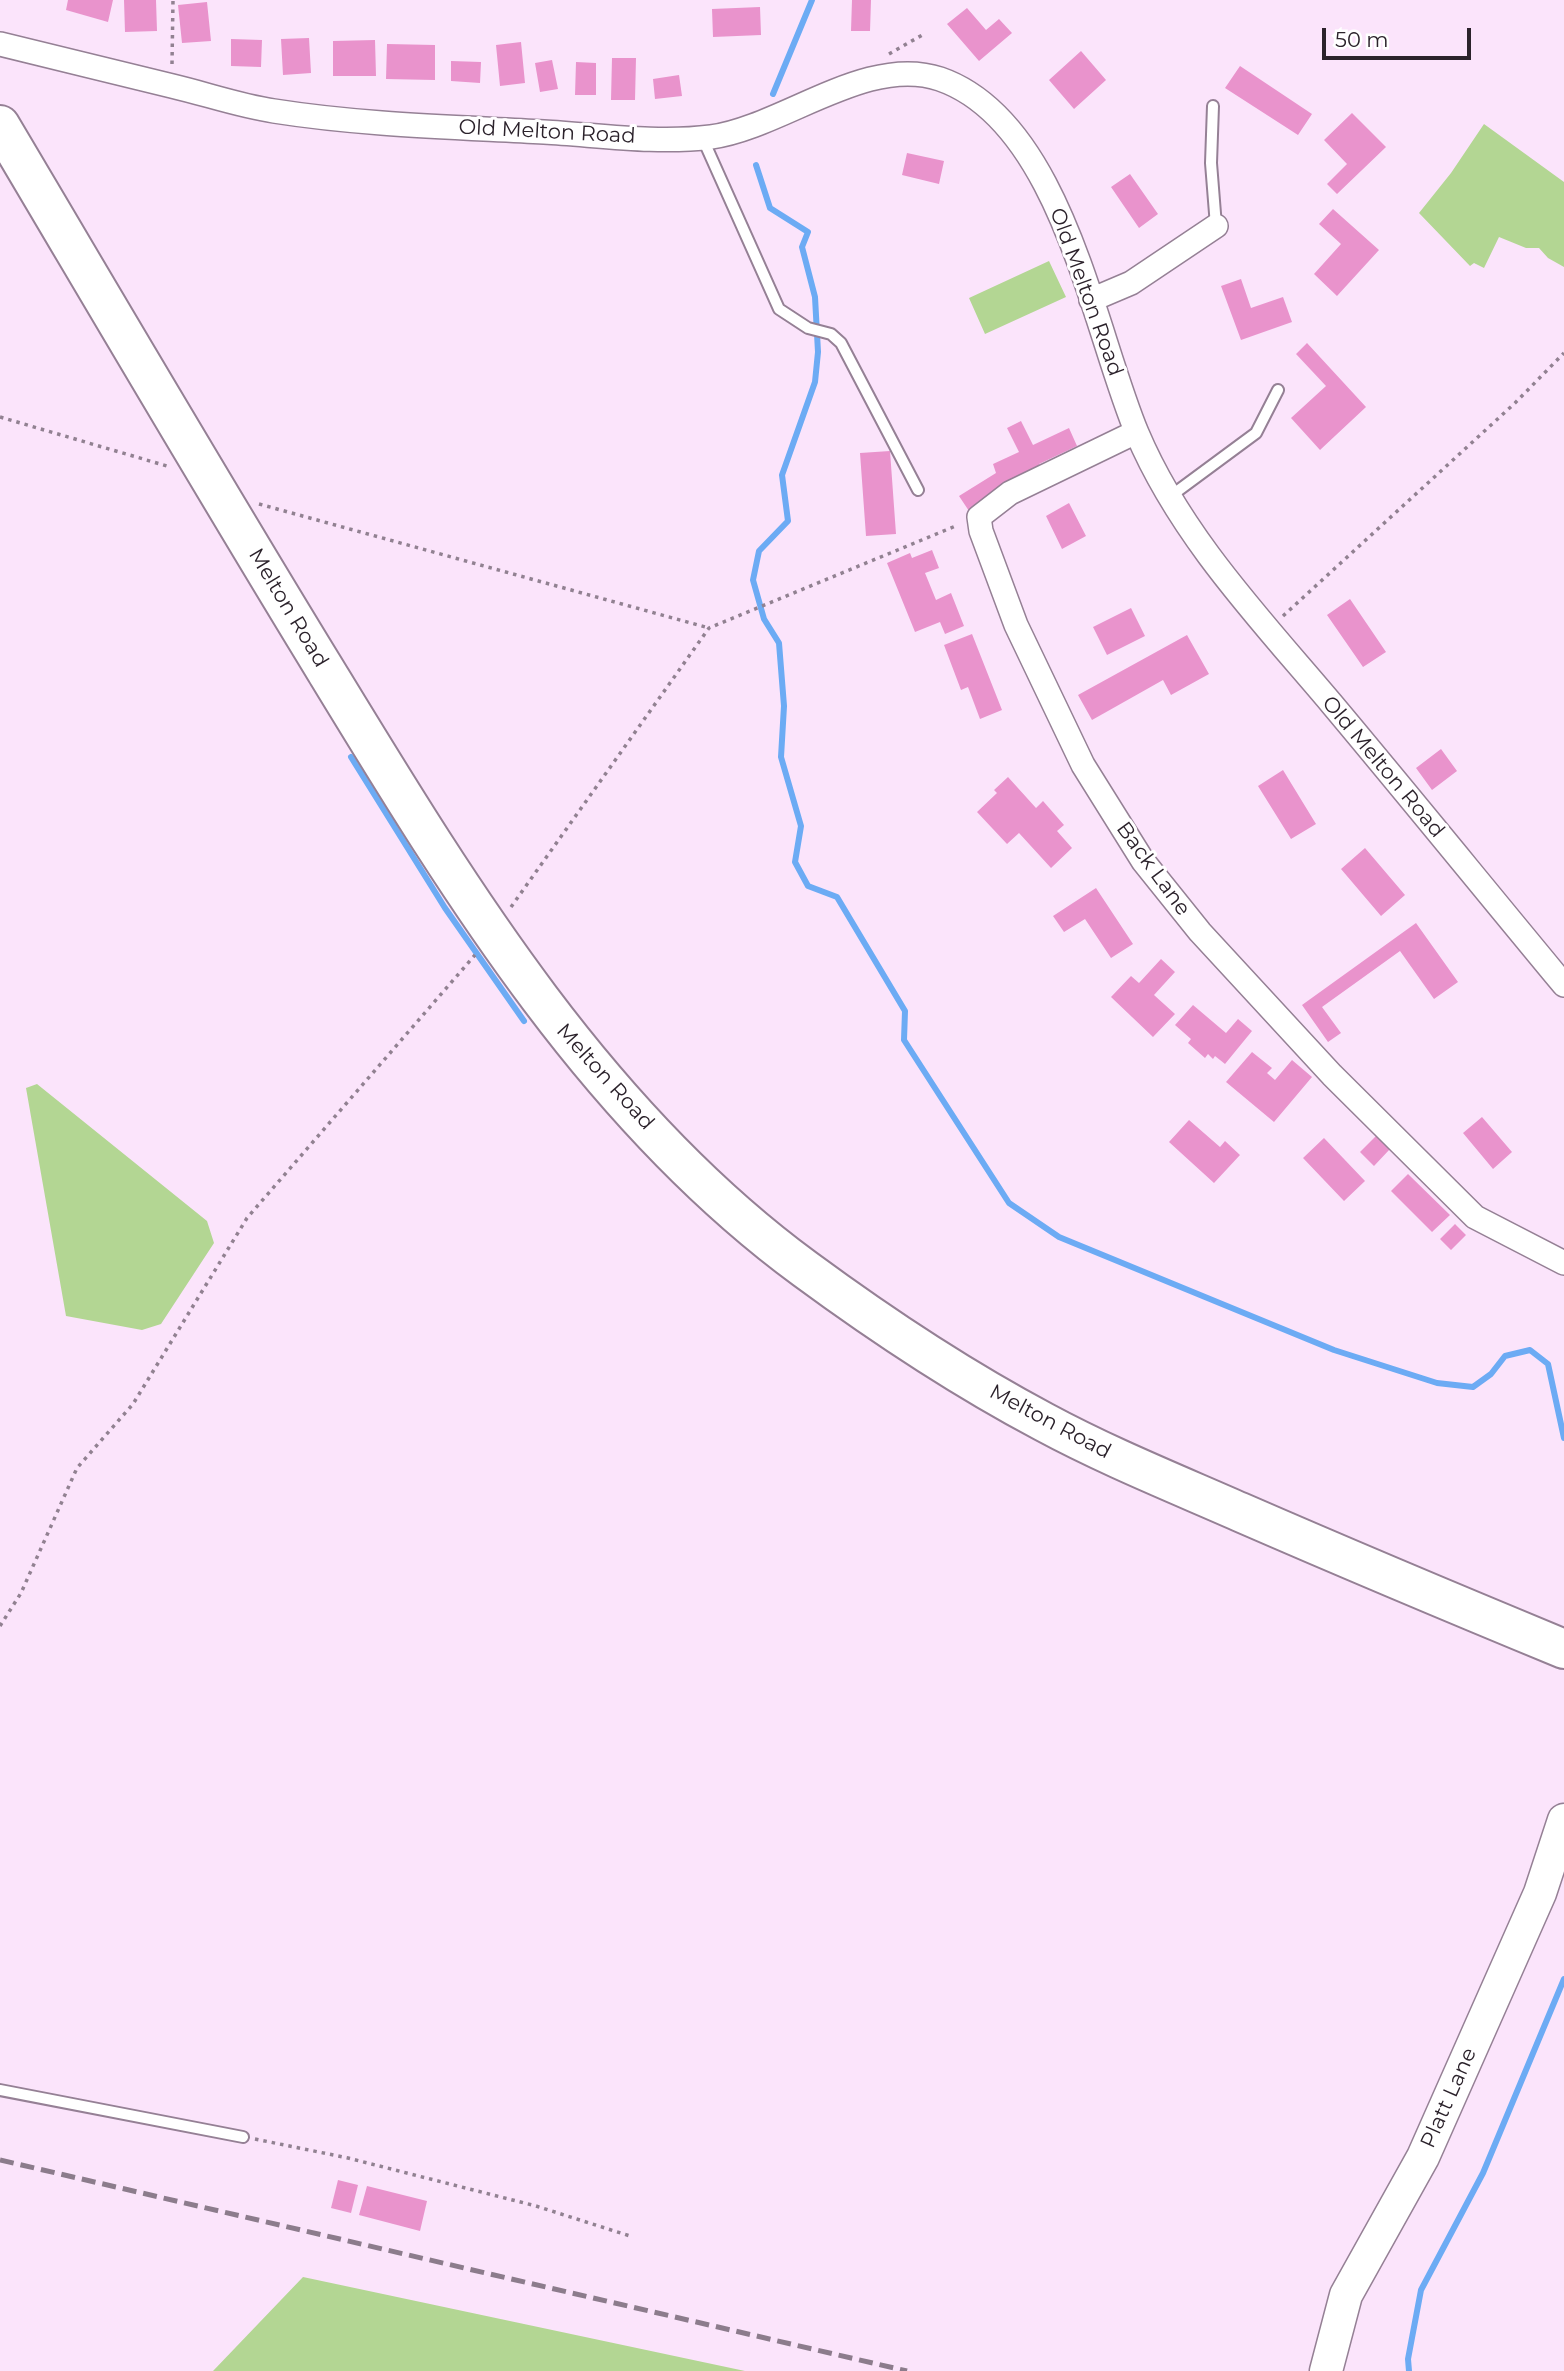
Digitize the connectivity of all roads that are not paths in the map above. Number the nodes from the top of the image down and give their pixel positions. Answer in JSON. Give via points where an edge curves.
{"nodes":[{"id":1,"x":0,"y":44,"type":"edge"},
{"id":2,"x":1213,"y":106,"type":"dead end"},
{"id":3,"x":0,"y":125,"type":"edge"},
{"id":4,"x":702,"y":137,"type":"junction"},
{"id":5,"x":1216,"y":226,"type":"joint"},
{"id":6,"x":1091,"y":300,"type":"junction"},
{"id":7,"x":1278,"y":390,"type":"dead end"},
{"id":8,"x":1136,"y":432,"type":"junction"},
{"id":9,"x":918,"y":490,"type":"dead end"},
{"id":10,"x":1168,"y":498,"type":"junction"},
{"id":11,"x":1564,"y":985,"type":"edge"},
{"id":12,"x":1564,"y":1263,"type":"edge"},
{"id":13,"x":1564,"y":1649,"type":"edge"},
{"id":14,"x":1564,"y":1820,"type":"edge"},
{"id":15,"x":0,"y":2090,"type":"edge"},
{"id":16,"x":243,"y":2137,"type":"road end"},
{"id":17,"x":1326,"y":2371,"type":"edge"}],
"edges":[{"from":1,"to":4,"type":"street","name":"Old Melton Road","via":[[270,111],[368,123]]},
{"from":2,"to":5,"type":"lane"},
{"from":3,"to":13,"type":"highway","name":"Melton Road","via":[[228,512],[493,935],[545,1010],[709,1189],[801,1266],[900,1336],[1045,1423],[1399,1581]]},
{"from":4,"to":6,"type":"street","name":"Old Melton Road","via":[[750,128],[883,77],[909,74],[944,80],[993,112],[1030,154],[1070,238]]},
{"from":4,"to":9,"type":"lane","via":[[779,309],[841,343]]},
{"from":5,"to":6,"type":"street","via":[[1131,283]]},
{"from":6,"to":8,"type":"street","name":"Old Melton Road"},
{"from":7,"to":10,"type":"lane","via":[[1256,433]]},
{"from":8,"to":10,"type":"street","name":"Old Melton Road"},
{"from":8,"to":12,"type":"street","name":"Back Lane","via":[[1010,494],[979,517],[1016,625],[1083,765],[1200,932],[1332,1074],[1475,1217]]},
{"from":10,"to":11,"type":"street","name":"Old Melton Road","via":[[1268,629]]},
{"from":14,"to":17,"type":"street","name":"Platt Lane","via":[[1541,1894],[1423,2157],[1346,2295]]},
{"from":15,"to":16,"type":"lane"}]}
